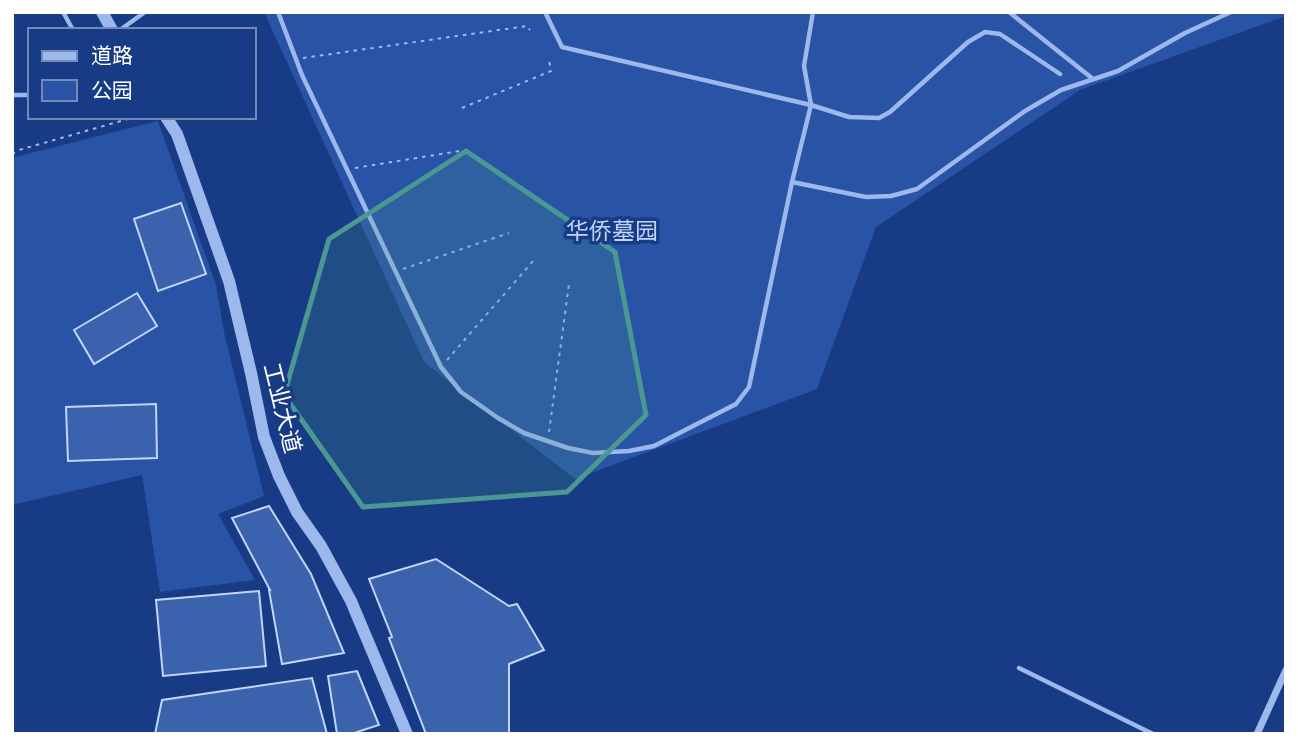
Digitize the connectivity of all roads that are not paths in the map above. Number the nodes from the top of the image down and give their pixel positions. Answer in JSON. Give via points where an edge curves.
{"nodes":[{"id":1,"x":63,"y":12,"type":"edge"},
{"id":2,"x":102,"y":12,"type":"edge"},
{"id":3,"x":145,"y":12,"type":"edge"},
{"id":4,"x":278,"y":12,"type":"edge"},
{"id":5,"x":545,"y":12,"type":"edge"},
{"id":6,"x":813,"y":12,"type":"edge"},
{"id":7,"x":1009,"y":12,"type":"edge"},
{"id":8,"x":1231,"y":12,"type":"edge"},
{"id":9,"x":72,"y":28,"type":"edge"},
{"id":10,"x":112,"y":28,"type":"edge"},
{"id":11,"x":123,"y":28,"type":"edge"},
{"id":12,"x":1060,"y":74,"type":"dead end"},
{"id":13,"x":1093,"y":79,"type":"junction"},
{"id":14,"x":811,"y":106,"type":"junction"},
{"id":15,"x":167,"y":119,"type":"edge"},
{"id":16,"x":792,"y":182,"type":"junction"},
{"id":17,"x":1019,"y":668,"type":"dead end"},
{"id":18,"x":1286,"y":670,"type":"edge"},
{"id":19,"x":407,"y":734,"type":"edge"},
{"id":20,"x":1153,"y":734,"type":"edge"},
{"id":21,"x":1258,"y":734,"type":"edge"}],
"edges":[{"from":1,"to":9,"type":"lane"},
{"from":2,"to":10,"type":"street"},
{"from":3,"to":11,"type":"lane"},
{"from":4,"to":16,"type":"lane","via":[[295,59],[441,367],[471,400],[524,433],[568,448],[593,453],[654,446],[736,404],[749,387]]},
{"from":5,"to":14,"type":"lane","via":[[562,47]]},
{"from":6,"to":14,"type":"lane","via":[[804,66]]},
{"from":7,"to":13,"type":"lane"},
{"from":8,"to":13,"type":"lane","via":[[1118,71]]},
{"from":12,"to":14,"type":"lane","via":[[1000,34],[985,32],[878,118],[849,117]]},
{"from":13,"to":16,"type":"lane","via":[[1061,90],[1025,111],[918,189],[866,197]]},
{"from":14,"to":16,"type":"lane"},
{"from":15,"to":19,"type":"street","name":"工业大道","via":[[177,134],[229,281],[264,437],[279,476],[351,601]]},
{"from":17,"to":20,"type":"lane"},
{"from":18,"to":21,"type":"street"}]}
